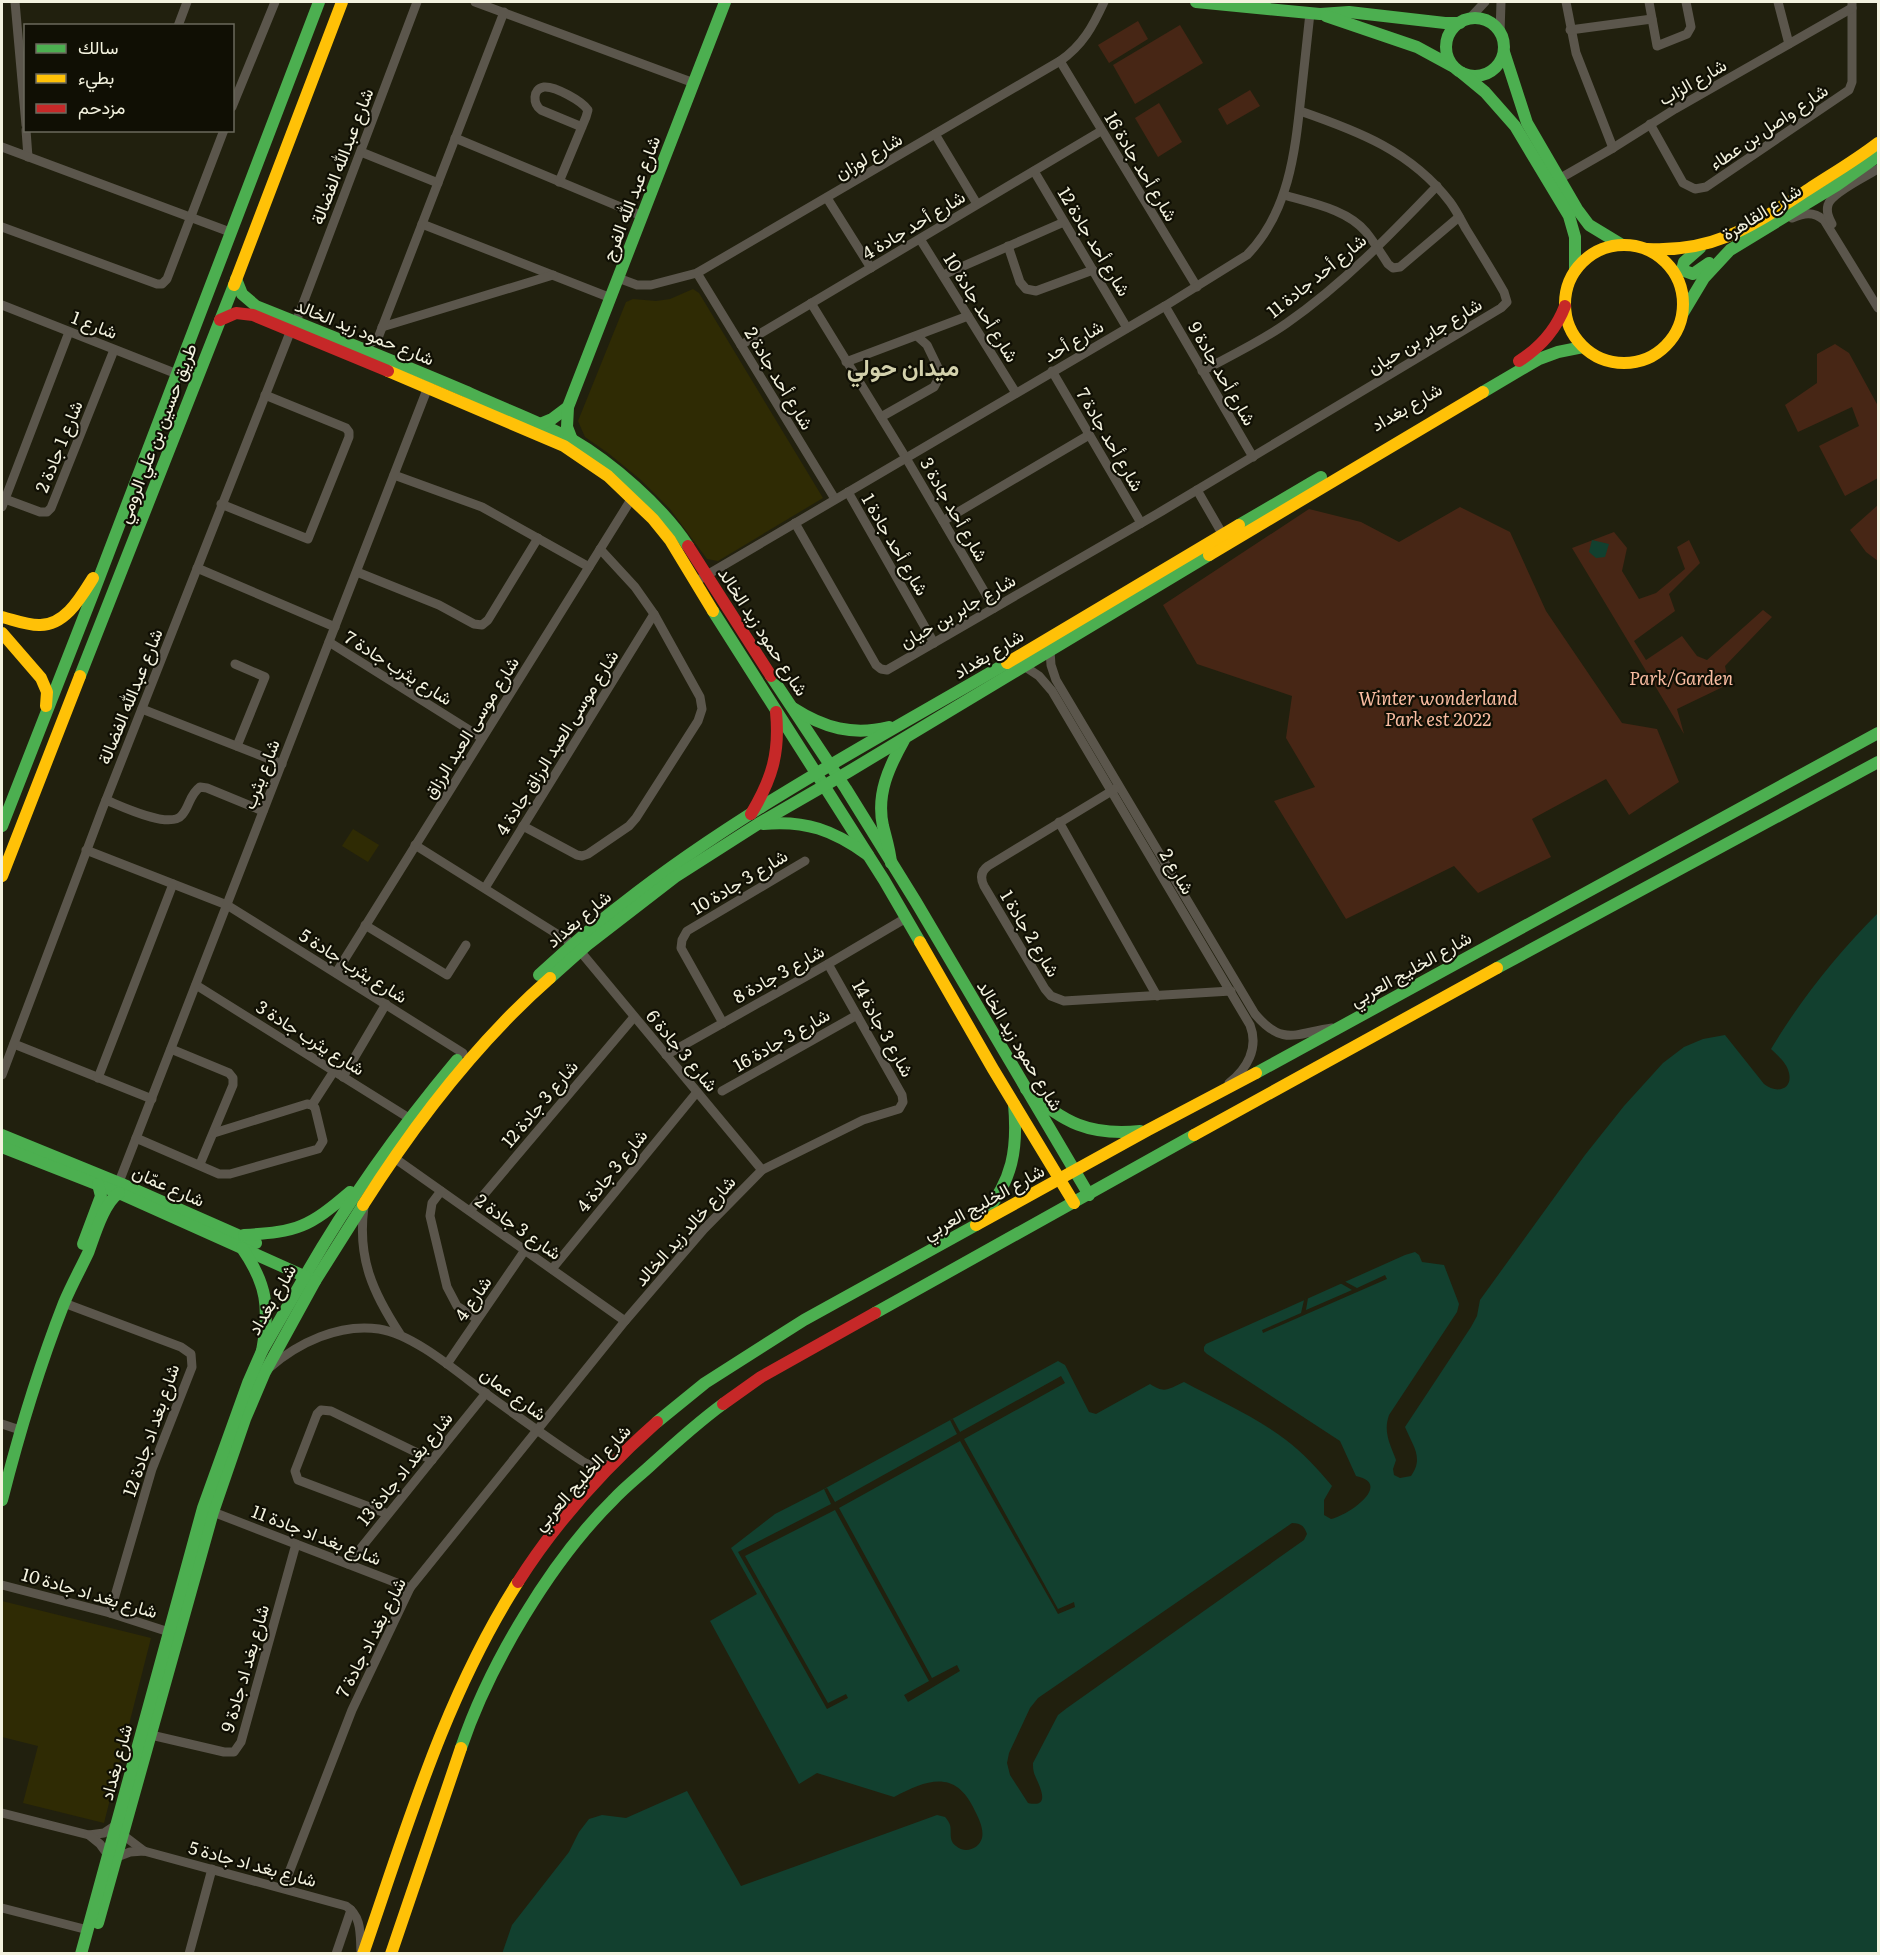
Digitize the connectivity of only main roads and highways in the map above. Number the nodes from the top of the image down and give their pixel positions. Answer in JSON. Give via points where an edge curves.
{"nodes":[{"id":1,"x":725,"y":2,"type":"edge"},
{"id":2,"x":1196,"y":2,"type":"edge"},
{"id":3,"x":1224,"y":3,"type":"edge"},
{"id":4,"x":317,"y":5,"type":"edge"},
{"id":5,"x":341,"y":5,"type":"edge"},
{"id":6,"x":1349,"y":7,"type":"edge"},
{"id":7,"x":1315,"y":13,"type":"junction"},
{"id":8,"x":1373,"y":14,"type":"junction"},
{"id":9,"x":1464,"y":21,"type":"junction"},
{"id":10,"x":1370,"y":30,"type":"junction"},
{"id":11,"x":1504,"y":51,"type":"junction"},
{"id":12,"x":1457,"y":70,"type":"junction"},
{"id":13,"x":1878,"y":136,"type":"edge"},
{"id":14,"x":1878,"y":143,"type":"edge"},
{"id":15,"x":1878,"y":156,"type":"edge"},
{"id":16,"x":1847,"y":165,"type":"junction"},
{"id":17,"x":1622,"y":245,"type":"junction"},
{"id":18,"x":1702,"y":246,"type":"junction"},
{"id":19,"x":1642,"y":248,"type":"junction"},
{"id":20,"x":1724,"y":256,"type":"junction"},
{"id":21,"x":1575,"y":271,"type":"junction"},
{"id":22,"x":236,"y":279,"type":"junction"},
{"id":23,"x":1565,"y":306,"type":"junction"},
{"id":24,"x":1682,"y":315,"type":"junction"},
{"id":25,"x":220,"y":320,"type":"junction"},
{"id":26,"x":293,"y":326,"type":"junction"},
{"id":27,"x":1583,"y":347,"type":"junction"},
{"id":28,"x":430,"y":382,"type":"junction"},
{"id":29,"x":568,"y":407,"type":"junction"},
{"id":30,"x":540,"y":424,"type":"junction"},
{"id":31,"x":572,"y":440,"type":"junction"},
{"id":32,"x":108,"y":554,"type":"junction"},
{"id":33,"x":94,"y":591,"type":"junction"},
{"id":34,"x":2,"y":617,"type":"edge"},
{"id":35,"x":2,"y":633,"type":"edge"},
{"id":36,"x":793,"y":708,"type":"junction"},
{"id":37,"x":776,"y":712,"type":"junction"},
{"id":38,"x":46,"y":714,"type":"junction"},
{"id":39,"x":906,"y":723,"type":"junction"},
{"id":40,"x":60,"y":726,"type":"junction"},
{"id":41,"x":1878,"y":733,"type":"edge"},
{"id":42,"x":905,"y":738,"type":"junction"},
{"id":43,"x":36,"y":739,"type":"junction"},
{"id":44,"x":1878,"y":762,"type":"edge"},
{"id":45,"x":831,"y":767,"type":"junction"},
{"id":46,"x":839,"y":778,"type":"junction"},
{"id":47,"x":820,"y":781,"type":"junction"},
{"id":48,"x":754,"y":820,"type":"junction"},
{"id":49,"x":2,"y":826,"type":"edge"},
{"id":50,"x":868,"y":855,"type":"junction"},
{"id":51,"x":891,"y":863,"type":"junction"},
{"id":52,"x":3,"y":872,"type":"edge"},
{"id":53,"x":576,"y":947,"type":"junction"},
{"id":54,"x":1026,"y":1089,"type":"junction"},
{"id":55,"x":1014,"y":1104,"type":"junction"},
{"id":56,"x":1148,"y":1130,"type":"junction"},
{"id":57,"x":2,"y":1135,"type":"edge"},
{"id":58,"x":2,"y":1147,"type":"edge"},
{"id":59,"x":1074,"y":1170,"type":"junction"},
{"id":60,"x":1060,"y":1179,"type":"junction"},
{"id":61,"x":363,"y":1180,"type":"junction"},
{"id":62,"x":98,"y":1184,"type":"junction"},
{"id":63,"x":119,"y":1188,"type":"junction"},
{"id":64,"x":1089,"y":1195,"type":"junction"},
{"id":65,"x":1074,"y":1203,"type":"junction"},
{"id":66,"x":975,"y":1226,"type":"junction"},
{"id":67,"x":240,"y":1241,"type":"junction"},
{"id":68,"x":312,"y":1275,"type":"junction"},
{"id":69,"x":74,"y":1279,"type":"junction"},
{"id":70,"x":262,"y":1351,"type":"junction"},
{"id":71,"x":2,"y":1500,"type":"edge"},
{"id":72,"x":476,"y":1656,"type":"junction"},
{"id":73,"x":466,"y":1734,"type":"junction"},
{"id":74,"x":120,"y":1830,"type":"junction"},
{"id":75,"x":112,"y":1856,"type":"junction"},
{"id":76,"x":81,"y":1953,"type":"edge"},
{"id":77,"x":90,"y":1953,"type":"edge"},
{"id":78,"x":362,"y":1953,"type":"edge"},
{"id":79,"x":391,"y":1953,"type":"edge"}],
"edges":[{"from":1,"to":29,"type":"main road","name":"شارع عبد الله الفرج"},
{"from":2,"to":3,"type":"main road"},
{"from":3,"to":7,"type":"main road"},
{"from":4,"to":32,"type":"main road","name":"طريق حسين بن علي الرومي"},
{"from":5,"to":22,"type":"main road","name":"طريق حسين بن علي الرومي"},
{"from":6,"to":7,"type":"main road"},
{"from":6,"to":8,"type":"main road"},
{"from":7,"to":10,"type":"main road"},
{"from":8,"to":9,"type":"main road","via":[[1444,23]]},
{"from":8,"to":10,"type":"main road"},
{"from":9,"to":11,"type":"main road","via":[[1478,18],[1494,26]]},
{"from":9,"to":12,"type":"main road","via":[[1447,38],[1448,57]]},
{"from":10,"to":12,"type":"main road","via":[[1417,47]]},
{"from":11,"to":12,"type":"main road","via":[[1496,68],[1488,73],[1470,76]]},
{"from":11,"to":17,"type":"main road","via":[[1527,123],[1559,179],[1585,220]]},
{"from":12,"to":21,"type":"main road","via":[[1485,92],[1515,126],[1569,216],[1577,242]]},
{"from":13,"to":16,"type":"main road","name":"شارع القاهرة"},
{"from":14,"to":16,"type":"main road","name":"شارع القاهرة"},
{"from":15,"to":20,"type":"main road","name":"شارع القاهرة"},
{"from":16,"to":18,"type":"main road","name":"شارع القاهرة","via":[[1744,229]]},
{"from":17,"to":19,"type":"main road"},
{"from":17,"to":21,"type":"main road","via":[[1595,253]]},
{"from":18,"to":19,"type":"main road","name":"شارع القاهرة"},
{"from":18,"to":20,"type":"main road","via":[[1683,263],[1686,273],[1696,273]]},
{"from":19,"to":24,"type":"main road","via":[[1664,261],[1674,274],[1681,290]]},
{"from":20,"to":24,"type":"main road","name":"شارع القاهرة","via":[[1704,278]]},
{"from":21,"to":23,"type":"main road","via":[[1567,288]]},
{"from":22,"to":25,"type":"main road","name":"طريق حسين بن علي الرومي"},
{"from":22,"to":26,"type":"main road","name":"شارع حمود زيد الخالد","via":[[251,303]]},
{"from":23,"to":27,"type":"main road","via":[[1572,333]]},
{"from":23,"to":39,"type":"main road","name":"شارع بغداد","via":[[1553,332],[1530,354]]},
{"from":24,"to":27,"type":"main road","via":[[1665,346],[1642,360],[1616,363],[1598,358]]},
{"from":25,"to":26,"type":"main road","name":"شارع حمود زيد الخالد","via":[[243,313]]},
{"from":25,"to":40,"type":"main road","name":"طريق حسين بن علي الرومي"},
{"from":26,"to":28,"type":"main road","name":"شارع حمود زيد الخالد"},
{"from":26,"to":28,"type":"main road","name":"شارع حمود زيد الخالد","via":[[385,358]]},
{"from":27,"to":42,"type":"main road","name":"شارع بغداد","via":[[1539,360]]},
{"from":28,"to":30,"type":"main road","name":"شارع حمود زيد الخالد"},
{"from":28,"to":37,"type":"main road","name":"شارع حمود زيد الخالد","via":[[564,446],[632,498],[670,540]]},
{"from":29,"to":30,"type":"main road"},
{"from":29,"to":31,"type":"main road","name":"شارع عبد الله الفرج","via":[[567,427]]},
{"from":30,"to":31,"type":"main road","name":"شارع حمود زيد الخالد"},
{"from":31,"to":36,"type":"main road","name":"شارع حمود زيد الخالد","via":[[637,489],[684,539]]},
{"from":32,"to":33,"type":"main road","name":"طريق حسين بن علي الرومي"},
{"from":32,"to":34,"type":"main road","via":[[85,591],[59,618],[42,625]]},
{"from":33,"to":38,"type":"main road","name":"طريق حسين بن علي الرومي"},
{"from":33,"to":40,"type":"main road","via":[[90,621],[50,722],[54,728]]},
{"from":35,"to":38,"type":"main road","via":[[43,682],[47,692]]},
{"from":36,"to":39,"type":"main road","via":[[820,724],[844,731],[873,731]]},
{"from":36,"to":45,"type":"main road","name":"شارع حمود زيد الخالد"},
{"from":37,"to":47,"type":"main road","name":"شارع حمود زيد الخالد"},
{"from":37,"to":48,"type":"main road","via":[[776,765]]},
{"from":38,"to":43,"type":"main road","name":"طريق حسين بن علي الرومي"},
{"from":39,"to":45,"type":"main road","name":"شارع بغداد"},
{"from":40,"to":52,"type":"main road","name":"طريق حسين بن علي الرومي"},
{"from":41,"to":56,"type":"main road","name":"شارع الخليج العربي"},
{"from":42,"to":46,"type":"main road","name":"شارع بغداد"},
{"from":42,"to":51,"type":"main road","via":[[890,766],[882,793],[881,818]]},
{"from":43,"to":49,"type":"main road","name":"طريق حسين بن علي الرومي"},
{"from":43,"to":52,"type":"main road","via":[[45,738],[46,743],[6,843]]},
{"from":44,"to":64,"type":"main road"},
{"from":45,"to":46,"type":"main road","name":"شارع حمود زيد الخالد"},
{"from":45,"to":47,"type":"main road","name":"شارع بغداد"},
{"from":46,"to":47,"type":"main road","name":"شارع بغداد"},
{"from":46,"to":51,"type":"main road","name":"شارع حمود زيد الخالد"},
{"from":47,"to":48,"type":"main road","name":"شارع بغداد"},
{"from":47,"to":50,"type":"main road","name":"شارع حمود زيد الخالد"},
{"from":48,"to":50,"type":"main road","via":[[819,827],[848,840]]},
{"from":48,"to":53,"type":"main road","name":"شارع بغداد","via":[[719,836],[663,874]]},
{"from":50,"to":55,"type":"main road","name":"شارع حمود زيد الخالد"},
{"from":51,"to":54,"type":"main road","name":"شارع حمود زيد الخالد"},
{"from":53,"to":61,"type":"main road","name":"شارع بغداد","via":[[463,1053]]},
{"from":53,"to":68,"type":"main road","name":"شارع بغداد","via":[[488,1038],[447,1087],[393,1157]]},
{"from":54,"to":56,"type":"main road","via":[[1045,1108],[1094,1131],[1121,1134]]},
{"from":54,"to":59,"type":"main road","name":"شارع حمود زيد الخالد"},
{"from":55,"to":60,"type":"main road","name":"شارع حمود زيد الخالد"},
{"from":55,"to":66,"type":"main road","via":[[1015,1158],[993,1206]]},
{"from":56,"to":59,"type":"main road","name":"شارع الخليج العربي"},
{"from":57,"to":63,"type":"main road","name":"شارع عمّان"},
{"from":58,"to":62,"type":"main road","name":"شارع عمّان"},
{"from":59,"to":60,"type":"main road","name":"شارع الخليج العربي"},
{"from":59,"to":64,"type":"main road","name":"شارع حمود زيد الخالد"},
{"from":60,"to":65,"type":"main road","name":"شارع حمود زيد الخالد"},
{"from":60,"to":66,"type":"main road","name":"شارع الخليج العربي"},
{"from":61,"to":67,"type":"main road","via":[[305,1228]]},
{"from":61,"to":68,"type":"main road","name":"شارع بغداد","via":[[335,1223]]},
{"from":62,"to":63,"type":"main road","name":"شارع عمّان"},
{"from":62,"to":69,"type":"main road","via":[[101,1196],[76,1262]]},
{"from":63,"to":67,"type":"main road","name":"شارع عمّان"},
{"from":63,"to":69,"type":"main road"},
{"from":64,"to":65,"type":"main road"},
{"from":65,"to":73,"type":"main road","via":[[761,1377],[656,1459],[612,1500],[568,1552],[530,1607]]},
{"from":66,"to":72,"type":"main road","name":"شارع الخليج العربي","via":[[804,1320],[705,1383],[656,1423],[613,1463],[529,1564]]},
{"from":67,"to":68,"type":"main road","name":"شارع عمّان"},
{"from":67,"to":70,"type":"main road","via":[[258,1271],[266,1296]]},
{"from":68,"to":70,"type":"main road","name":"شارع بغداد"},
{"from":68,"to":74,"type":"main road","name":"شارع بغداد","via":[[245,1419],[213,1512]]},
{"from":69,"to":71,"type":"main road","via":[[20,1430]]},
{"from":70,"to":74,"type":"main road","name":"شارع بغداد","via":[[202,1509]]},
{"from":72,"to":73,"type":"main road","via":[[450,1727],[456,1735]]},
{"from":72,"to":78,"type":"main road","name":"شارع الخليج العربي","via":[[435,1746]]},
{"from":73,"to":79,"type":"main road"},
{"from":74,"to":75,"type":"main road","name":"شارع بغداد"},
{"from":75,"to":76,"type":"main road","name":"شارع بغداد"},
{"from":75,"to":77,"type":"main road","name":"شارع بغداد"}]}
